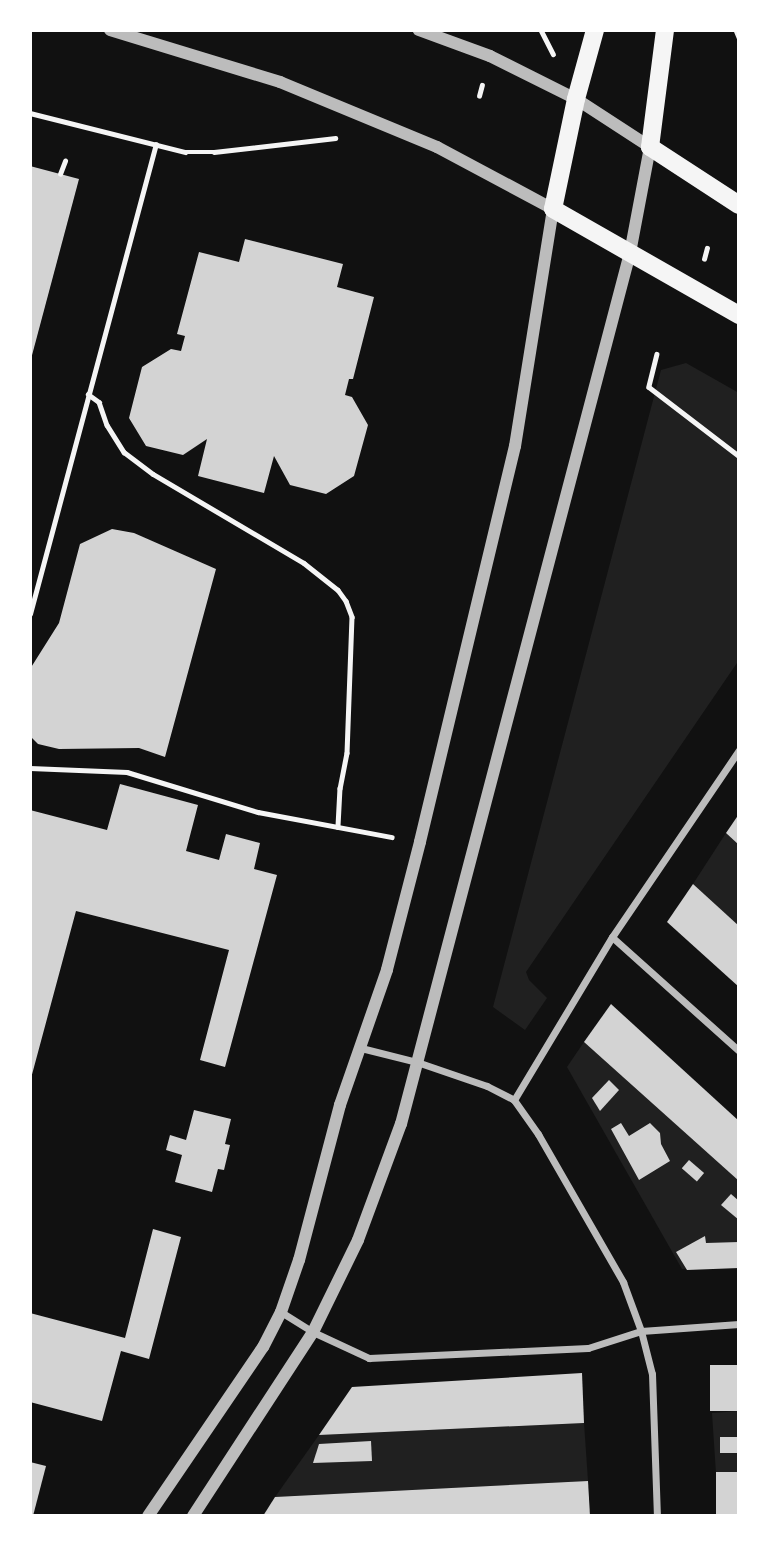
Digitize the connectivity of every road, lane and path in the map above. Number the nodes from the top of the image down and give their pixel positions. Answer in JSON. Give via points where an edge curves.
{"nodes":[{"id":1,"x":110,"y":30,"type":"edge"},
{"id":2,"x":419,"y":30,"type":"edge"},
{"id":3,"x":595,"y":30,"type":"edge"},
{"id":4,"x":665,"y":30,"type":"edge"},
{"id":5,"x":736,"y":30,"type":"edge"},
{"id":6,"x":739,"y":37,"type":"edge"},
{"id":7,"x":576,"y":99,"type":"junction"},
{"id":8,"x":30,"y":113,"type":"edge"},
{"id":9,"x":396,"y":131,"type":"junction"},
{"id":10,"x":156,"y":145,"type":"junction"},
{"id":11,"x":650,"y":147,"type":"junction"},
{"id":12,"x":65,"y":161,"type":"dead end"},
{"id":13,"x":61,"y":174,"type":"dead end"},
{"id":14,"x":739,"y":205,"type":"edge"},
{"id":15,"x":553,"y":209,"type":"junction"},
{"id":16,"x":630,"y":253,"type":"junction"},
{"id":17,"x":739,"y":315,"type":"edge"},
{"id":18,"x":657,"y":354,"type":"dead end"},
{"id":19,"x":88,"y":394,"type":"junction"},
{"id":20,"x":739,"y":456,"type":"edge"},
{"id":21,"x":30,"y":614,"type":"edge"},
{"id":22,"x":739,"y":750,"type":"edge"},
{"id":23,"x":30,"y":768,"type":"edge"},
{"id":24,"x":338,"y":827,"type":"junction"},
{"id":25,"x":420,"y":842,"type":"junction"},
{"id":26,"x":612,"y":937,"type":"junction"},
{"id":27,"x":361,"y":1048,"type":"junction"},
{"id":28,"x":739,"y":1051,"type":"edge"},
{"id":29,"x":416,"y":1062,"type":"junction"},
{"id":30,"x":514,"y":1100,"type":"junction"},
{"id":31,"x":281,"y":1312,"type":"junction"},
{"id":32,"x":739,"y":1324,"type":"edge"},
{"id":33,"x":641,"y":1331,"type":"junction"},
{"id":34,"x":313,"y":1332,"type":"junction"},
{"id":35,"x":148,"y":1516,"type":"edge"},
{"id":36,"x":193,"y":1516,"type":"edge"},
{"id":37,"x":657,"y":1516,"type":"edge"}],
"edges":[{"from":1,"to":9,"type":"street","via":[[280,82]]},
{"from":2,"to":7,"type":"street","via":[[489,55]]},
{"from":3,"to":7,"type":"main road"},
{"from":4,"to":11,"type":"main road"},
{"from":5,"to":6,"type":"path"},
{"from":7,"to":11,"type":"street"},
{"from":7,"to":15,"type":"main road"},
{"from":8,"to":10,"type":"path"},
{"from":9,"to":10,"type":"path","via":[[214,152]]},
{"from":9,"to":15,"type":"street"},
{"from":10,"to":19,"type":"path"},
{"from":11,"to":14,"type":"main road"},
{"from":11,"to":16,"type":"street"},
{"from":12,"to":13,"type":"path"},
{"from":15,"to":16,"type":"main road"},
{"from":15,"to":25,"type":"street","via":[[515,446]]},
{"from":16,"to":17,"type":"main road"},
{"from":16,"to":29,"type":"street"},
{"from":18,"to":20,"type":"path","via":[[649,387]]},
{"from":19,"to":21,"type":"path"},
{"from":19,"to":24,"type":"path","via":[[99,402],[124,452],[153,474],[304,563],[346,601],[352,617],[347,753]]},
{"from":22,"to":26,"type":"street"},
{"from":23,"to":24,"type":"path","via":[[127,772],[258,811]]},
{"from":24,"to":25,"type":"path"},
{"from":25,"to":27,"type":"street","via":[[387,970]]},
{"from":26,"to":28,"type":"street"},
{"from":26,"to":30,"type":"street"},
{"from":27,"to":29,"type":"street"},
{"from":27,"to":31,"type":"street","via":[[340,1105]]},
{"from":29,"to":30,"type":"street","via":[[473,1080]]},
{"from":29,"to":34,"type":"street","via":[[401,1124],[358,1240]]},
{"from":30,"to":33,"type":"street","via":[[623,1282]]},
{"from":31,"to":34,"type":"street"},
{"from":31,"to":35,"type":"street"},
{"from":32,"to":33,"type":"street"},
{"from":33,"to":34,"type":"street","via":[[588,1348],[369,1358]]},
{"from":33,"to":37,"type":"street","via":[[652,1374]]},
{"from":34,"to":36,"type":"street"}]}
